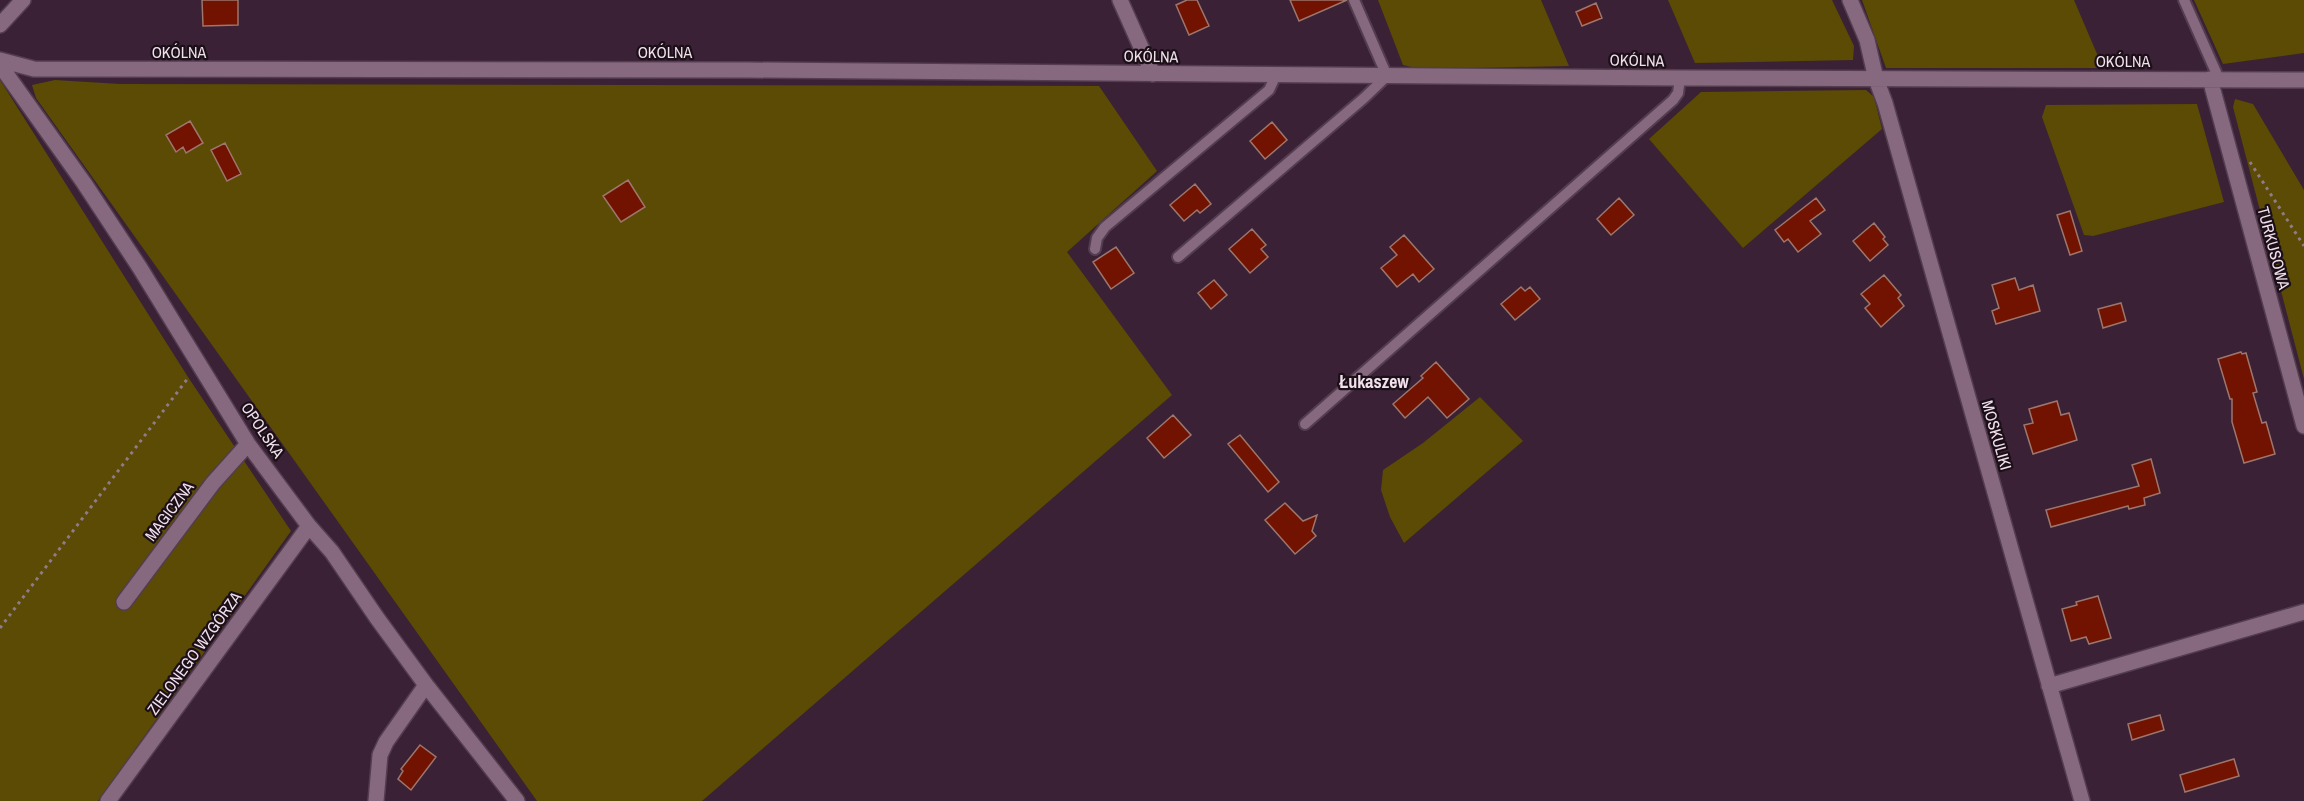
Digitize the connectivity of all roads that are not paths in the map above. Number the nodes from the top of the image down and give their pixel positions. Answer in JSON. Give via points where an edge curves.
{"nodes":[{"id":1,"x":23,"y":0,"type":"edge"},
{"id":2,"x":1120,"y":0,"type":"edge"},
{"id":3,"x":1354,"y":0,"type":"edge"},
{"id":4,"x":1850,"y":0,"type":"edge"},
{"id":5,"x":2184,"y":0,"type":"edge"},
{"id":6,"x":0,"y":25,"type":"edge"},
{"id":7,"x":0,"y":60,"type":"edge"},
{"id":8,"x":0,"y":65,"type":"edge"},
{"id":9,"x":1153,"y":74,"type":"junction"},
{"id":10,"x":1276,"y":75,"type":"junction"},
{"id":11,"x":1387,"y":76,"type":"junction"},
{"id":12,"x":1680,"y":78,"type":"junction"},
{"id":13,"x":1876,"y":79,"type":"junction"},
{"id":14,"x":2214,"y":79,"type":"junction"},
{"id":15,"x":2304,"y":80,"type":"edge"},
{"id":16,"x":1095,"y":249,"type":"dead end"},
{"id":17,"x":1178,"y":257,"type":"dead end"},
{"id":18,"x":1305,"y":424,"type":"dead end"},
{"id":19,"x":2304,"y":426,"type":"edge"},
{"id":20,"x":248,"y":444,"type":"junction"},
{"id":21,"x":309,"y":526,"type":"junction"},
{"id":22,"x":124,"y":602,"type":"dead end"},
{"id":23,"x":2304,"y":612,"type":"edge"},
{"id":24,"x":426,"y":685,"type":"junction"},
{"id":25,"x":2049,"y":686,"type":"junction"},
{"id":26,"x":108,"y":801,"type":"edge"},
{"id":27,"x":376,"y":801,"type":"edge"},
{"id":28,"x":517,"y":801,"type":"edge"},
{"id":29,"x":2082,"y":801,"type":"edge"}],
"edges":[{"from":1,"to":6,"type":"street"},
{"from":2,"to":9,"type":"street"},
{"from":3,"to":11,"type":"lane"},
{"from":4,"to":13,"type":"street","name":"MOSKULIKI","via":[[1867,40]]},
{"from":5,"to":14,"type":"lane"},
{"from":7,"to":9,"type":"street","name":"OKÓLNA","via":[[34,69]]},
{"from":8,"to":20,"type":"street","name":"OPOLSKA","via":[[109,220]]},
{"from":9,"to":10,"type":"street","name":"OKÓLNA"},
{"from":10,"to":11,"type":"street","name":"OKÓLNA"},
{"from":10,"to":16,"type":"lane","via":[[1269,90],[1105,227]]},
{"from":11,"to":12,"type":"street","name":"OKÓLNA"},
{"from":11,"to":17,"type":"lane"},
{"from":12,"to":13,"type":"street","name":"OKÓLNA"},
{"from":12,"to":18,"type":"lane","via":[[1673,100]]},
{"from":13,"to":14,"type":"street","name":"OKÓLNA"},
{"from":13,"to":25,"type":"street","name":"MOSKULIKI"},
{"from":14,"to":15,"type":"street","name":"OKÓLNA"},
{"from":14,"to":19,"type":"street","name":"TURKUSOWA"},
{"from":20,"to":21,"type":"street","name":"OPOLSKA"},
{"from":20,"to":22,"type":"street","name":"MAGICZNA","via":[[213,483]]},
{"from":21,"to":24,"type":"street","name":"OPOLSKA","via":[[332,552]]},
{"from":21,"to":26,"type":"street","name":"ZIELONEGO WZGÓRZA"},
{"from":23,"to":25,"type":"street"},
{"from":24,"to":27,"type":"street","via":[[380,755]]},
{"from":24,"to":28,"type":"street","name":"OPOLSKA"},
{"from":25,"to":29,"type":"street","name":"MOSKULIKI"}]}
